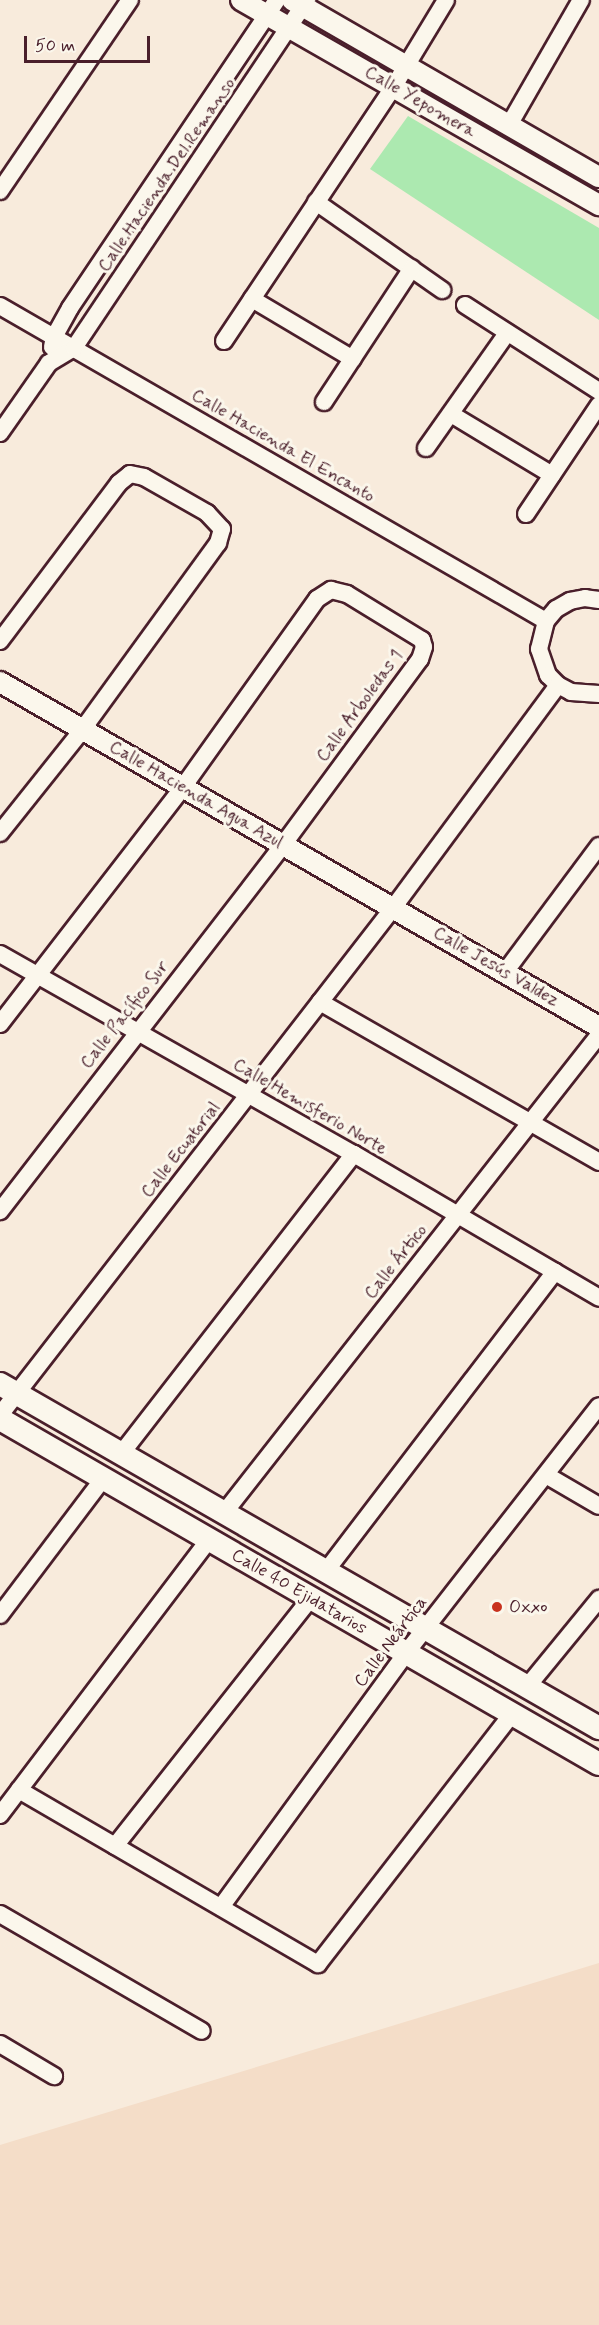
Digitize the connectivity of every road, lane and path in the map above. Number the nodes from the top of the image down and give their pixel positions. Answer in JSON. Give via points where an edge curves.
{"nodes":[{"id":1,"x":130,"y":0,"type":"edge"},
{"id":2,"x":241,"y":0,"type":"edge"},
{"id":3,"x":446,"y":0,"type":"edge"},
{"id":4,"x":581,"y":0,"type":"edge"},
{"id":5,"x":301,"y":2,"type":"edge"},
{"id":6,"x":272,"y":7,"type":"edge"},
{"id":7,"x":289,"y":28,"type":"junction"},
{"id":8,"x":408,"y":66,"type":"junction"},
{"id":9,"x":394,"y":86,"type":"junction"},
{"id":10,"x":509,"y":125,"type":"junction"},
{"id":11,"x":599,"y":177,"type":"edge"},
{"id":12,"x":0,"y":191,"type":"edge"},
{"id":13,"x":316,"y":202,"type":"junction"},
{"id":14,"x":599,"y":205,"type":"edge"},
{"id":15,"x":412,"y":268,"type":"junction"},
{"id":16,"x":442,"y":290,"type":"dead end"},
{"id":17,"x":252,"y":299,"type":"junction"},
{"id":18,"x":465,"y":305,"type":"dead end"},
{"id":19,"x":0,"y":306,"type":"edge"},
{"id":20,"x":507,"y":333,"type":"junction"},
{"id":21,"x":54,"y":337,"type":"junction"},
{"id":22,"x":224,"y":341,"type":"dead end"},
{"id":23,"x":74,"y":348,"type":"junction"},
{"id":24,"x":353,"y":359,"type":"junction"},
{"id":25,"x":50,"y":363,"type":"junction"},
{"id":26,"x":599,"y":391,"type":"edge"},
{"id":27,"x":324,"y":402,"type":"dead end"},
{"id":28,"x":599,"y":405,"type":"edge"},
{"id":29,"x":451,"y":414,"type":"junction"},
{"id":30,"x":0,"y":433,"type":"edge"},
{"id":31,"x":426,"y":448,"type":"dead end"},
{"id":32,"x":552,"y":476,"type":"junction"},
{"id":33,"x":526,"y":514,"type":"dead end"},
{"id":34,"x":599,"y":600,"type":"edge"},
{"id":35,"x":546,"y":621,"type":"junction"},
{"id":36,"x":0,"y":641,"type":"edge"},
{"id":37,"x":0,"y":682,"type":"edge"},
{"id":38,"x":558,"y":686,"type":"junction"},
{"id":39,"x":599,"y":694,"type":"edge"},
{"id":40,"x":83,"y":729,"type":"junction"},
{"id":41,"x":183,"y":787,"type":"junction"},
{"id":42,"x":2,"y":828,"type":"edge"},
{"id":43,"x":283,"y":844,"type":"junction"},
{"id":44,"x":599,"y":846,"type":"edge"},
{"id":45,"x":393,"y":908,"type":"junction"},
{"id":46,"x":0,"y":954,"type":"edge"},
{"id":47,"x":505,"y":972,"type":"junction"},
{"id":48,"x":38,"y":975,"type":"junction"},
{"id":49,"x":320,"y":1002,"type":"junction"},
{"id":50,"x":0,"y":1024,"type":"edge"},
{"id":51,"x":599,"y":1027,"type":"edge"},
{"id":52,"x":137,"y":1031,"type":"junction"},
{"id":53,"x":599,"y":1035,"type":"edge"},
{"id":54,"x":249,"y":1094,"type":"junction"},
{"id":55,"x":530,"y":1122,"type":"junction"},
{"id":56,"x":354,"y":1154,"type":"junction"},
{"id":57,"x":599,"y":1162,"type":"edge"},
{"id":58,"x":0,"y":1211,"type":"edge"},
{"id":59,"x":458,"y":1215,"type":"junction"},
{"id":60,"x":555,"y":1272,"type":"junction"},
{"id":61,"x":599,"y":1298,"type":"edge"},
{"id":62,"x":8,"y":1389,"type":"edge"},
{"id":63,"x":599,"y":1406,"type":"edge"},
{"id":64,"x":0,"y":1417,"type":"edge"},
{"id":65,"x":121,"y":1454,"type":"junction"},
{"id":66,"x":546,"y":1475,"type":"junction"},
{"id":67,"x":103,"y":1479,"type":"junction"},
{"id":68,"x":599,"y":1506,"type":"edge"},
{"id":69,"x":224,"y":1513,"type":"junction"},
{"id":70,"x":209,"y":1540,"type":"junction"},
{"id":71,"x":326,"y":1571,"type":"junction"},
{"id":72,"x":310,"y":1598,"type":"junction"},
{"id":73,"x":599,"y":1599,"type":"edge"},
{"id":74,"x":0,"y":1614,"type":"edge"},
{"id":75,"x":425,"y":1629,"type":"junction"},
{"id":76,"x":406,"y":1653,"type":"junction"},
{"id":77,"x":527,"y":1687,"type":"junction"},
{"id":78,"x":512,"y":1714,"type":"junction"},
{"id":79,"x":599,"y":1728,"type":"edge"},
{"id":80,"x":599,"y":1764,"type":"edge"},
{"id":81,"x":19,"y":1790,"type":"junction"},
{"id":82,"x":0,"y":1815,"type":"edge"},
{"id":83,"x":116,"y":1846,"type":"junction"},
{"id":84,"x":220,"y":1907,"type":"junction"},
{"id":85,"x":0,"y":1914,"type":"edge"},
{"id":86,"x":202,"y":2031,"type":"dead end"},
{"id":87,"x":0,"y":2044,"type":"edge"},
{"id":88,"x":54,"y":2076,"type":"dead end"}],
"edges":[{"from":1,"to":12,"type":"street"},
{"from":2,"to":6,"type":"street","name":"Calle Yepomera"},
{"from":3,"to":8,"type":"street"},
{"from":4,"to":10,"type":"street"},
{"from":5,"to":7,"type":"street","name":"Calle Hacienda Del Remanso"},
{"from":5,"to":8,"type":"street","name":"Calle Yepomera"},
{"from":6,"to":7,"type":"street","name":"Calle Yepomera"},
{"from":6,"to":21,"type":"street","name":"Calle Hacienda Del Remanso"},
{"from":7,"to":9,"type":"street","name":"Calle Yepomera"},
{"from":7,"to":23,"type":"street","name":"Calle Hacienda Del Remanso"},
{"from":8,"to":9,"type":"street"},
{"from":8,"to":10,"type":"street","name":"Calle Yepomera"},
{"from":9,"to":13,"type":"street"},
{"from":9,"to":14,"type":"street","name":"Calle Yepomera"},
{"from":10,"to":11,"type":"street","name":"Calle Yepomera"},
{"from":13,"to":15,"type":"street"},
{"from":13,"to":17,"type":"street"},
{"from":15,"to":16,"type":"street"},
{"from":15,"to":24,"type":"street"},
{"from":17,"to":22,"type":"street"},
{"from":17,"to":24,"type":"street"},
{"from":18,"to":20,"type":"street"},
{"from":19,"to":21,"type":"street","name":"Calle Hacienda El Encanto"},
{"from":20,"to":26,"type":"street"},
{"from":20,"to":29,"type":"street"},
{"from":21,"to":23,"type":"street","name":"Calle Hacienda El Encanto"},
{"from":21,"to":25,"type":"street","name":"Calle Hacienda Del Remanso"},
{"from":23,"to":25,"type":"street","name":"Calle Hacienda Del Remanso"},
{"from":23,"to":35,"type":"street","name":"Calle Hacienda El Encanto"},
{"from":24,"to":27,"type":"street"},
{"from":25,"to":30,"type":"street","name":"Calle Hacienda Del Remanso"},
{"from":28,"to":32,"type":"street"},
{"from":29,"to":31,"type":"street"},
{"from":29,"to":32,"type":"street"},
{"from":32,"to":33,"type":"street"},
{"from":34,"to":35,"type":"street","via":[[570,601]]},
{"from":35,"to":38,"type":"street","via":[[540,634],[540,656]]},
{"from":36,"to":40,"type":"street","via":[[119,483],[130,474],[144,477],[219,524],[221,536]]},
{"from":37,"to":40,"type":"street","name":"Calle Hacienda Agua Azul"},
{"from":38,"to":39,"type":"street","via":[[584,695]]},
{"from":38,"to":45,"type":"street","name":"Calle Ecuatorial"},
{"from":40,"to":41,"type":"street","name":"Calle Hacienda Agua Azul"},
{"from":40,"to":42,"type":"street"},
{"from":41,"to":43,"type":"street","name":"Calle Hacienda Agua Azul"},
{"from":41,"to":43,"type":"street","name":"Calle Arboledas 1","via":[[317,599],[331,590],[347,594],[417,635],[424,646]]},
{"from":41,"to":48,"type":"street"},
{"from":43,"to":45,"type":"street","name":"Calle Hacienda Agua Azul"},
{"from":43,"to":52,"type":"street","name":"Calle Pacífico Sur"},
{"from":44,"to":47,"type":"street"},
{"from":45,"to":47,"type":"street","name":"Calle Jesús Valdez"},
{"from":45,"to":49,"type":"street","name":"Calle Ecuatorial"},
{"from":46,"to":48,"type":"street","name":"Calle Hemisferio Norte"},
{"from":47,"to":51,"type":"street","name":"Calle Jesús Valdez"},
{"from":48,"to":50,"type":"street"},
{"from":48,"to":52,"type":"street","name":"Calle Hemisferio Norte"},
{"from":49,"to":54,"type":"street","name":"Calle Ecuatorial"},
{"from":49,"to":55,"type":"street"},
{"from":52,"to":54,"type":"street","name":"Calle Hemisferio Norte"},
{"from":52,"to":58,"type":"street","name":"Calle Pacífico Sur"},
{"from":53,"to":55,"type":"street","name":"Calle Ártico"},
{"from":54,"to":56,"type":"street","name":"Calle Hemisferio Norte"},
{"from":54,"to":62,"type":"street","name":"Calle Ecuatorial"},
{"from":55,"to":57,"type":"street"},
{"from":55,"to":59,"type":"street","name":"Calle Ártico"},
{"from":56,"to":59,"type":"street","name":"Calle Hemisferio Norte"},
{"from":56,"to":65,"type":"street"},
{"from":59,"to":60,"type":"street","name":"Calle Hemisferio Norte"},
{"from":59,"to":69,"type":"street","name":"Calle Ártico"},
{"from":60,"to":61,"type":"street","name":"Calle Hemisferio Norte"},
{"from":60,"to":71,"type":"street"},
{"from":62,"to":64,"type":"street","name":"Calle Ecuatorial"},
{"from":62,"to":65,"type":"main road","name":"Calle 40 Ejidatarios"},
{"from":63,"to":66,"type":"street","name":"Calle Neártica"},
{"from":64,"to":67,"type":"main road","name":"Calle 40 Ejidatarios"},
{"from":65,"to":69,"type":"main road","name":"Calle 40 Ejidatarios"},
{"from":66,"to":68,"type":"street"},
{"from":66,"to":75,"type":"street","name":"Calle Neártica"},
{"from":67,"to":70,"type":"main road","name":"Calle 40 Ejidatarios"},
{"from":67,"to":74,"type":"street"},
{"from":69,"to":71,"type":"main road","name":"Calle 40 Ejidatarios"},
{"from":70,"to":72,"type":"main road","name":"Calle 40 Ejidatarios"},
{"from":70,"to":81,"type":"street"},
{"from":71,"to":75,"type":"main road","name":"Calle 40 Ejidatarios"},
{"from":72,"to":76,"type":"main road","name":"Calle 40 Ejidatarios"},
{"from":72,"to":83,"type":"street"},
{"from":73,"to":77,"type":"street"},
{"from":75,"to":76,"type":"street","name":"Calle Neártica"},
{"from":75,"to":77,"type":"main road","name":"Calle 40 Ejidatarios"},
{"from":76,"to":78,"type":"main road","name":"Calle 40 Ejidatarios"},
{"from":76,"to":84,"type":"street","name":"Calle Neártica"},
{"from":77,"to":79,"type":"main road","name":"Calle 40 Ejidatarios"},
{"from":78,"to":80,"type":"main road","name":"Calle 40 Ejidatarios"},
{"from":78,"to":84,"type":"street","via":[[318,1964]]},
{"from":81,"to":82,"type":"street"},
{"from":81,"to":83,"type":"street"},
{"from":83,"to":84,"type":"street"},
{"from":85,"to":86,"type":"street"},
{"from":87,"to":88,"type":"street"}]}
